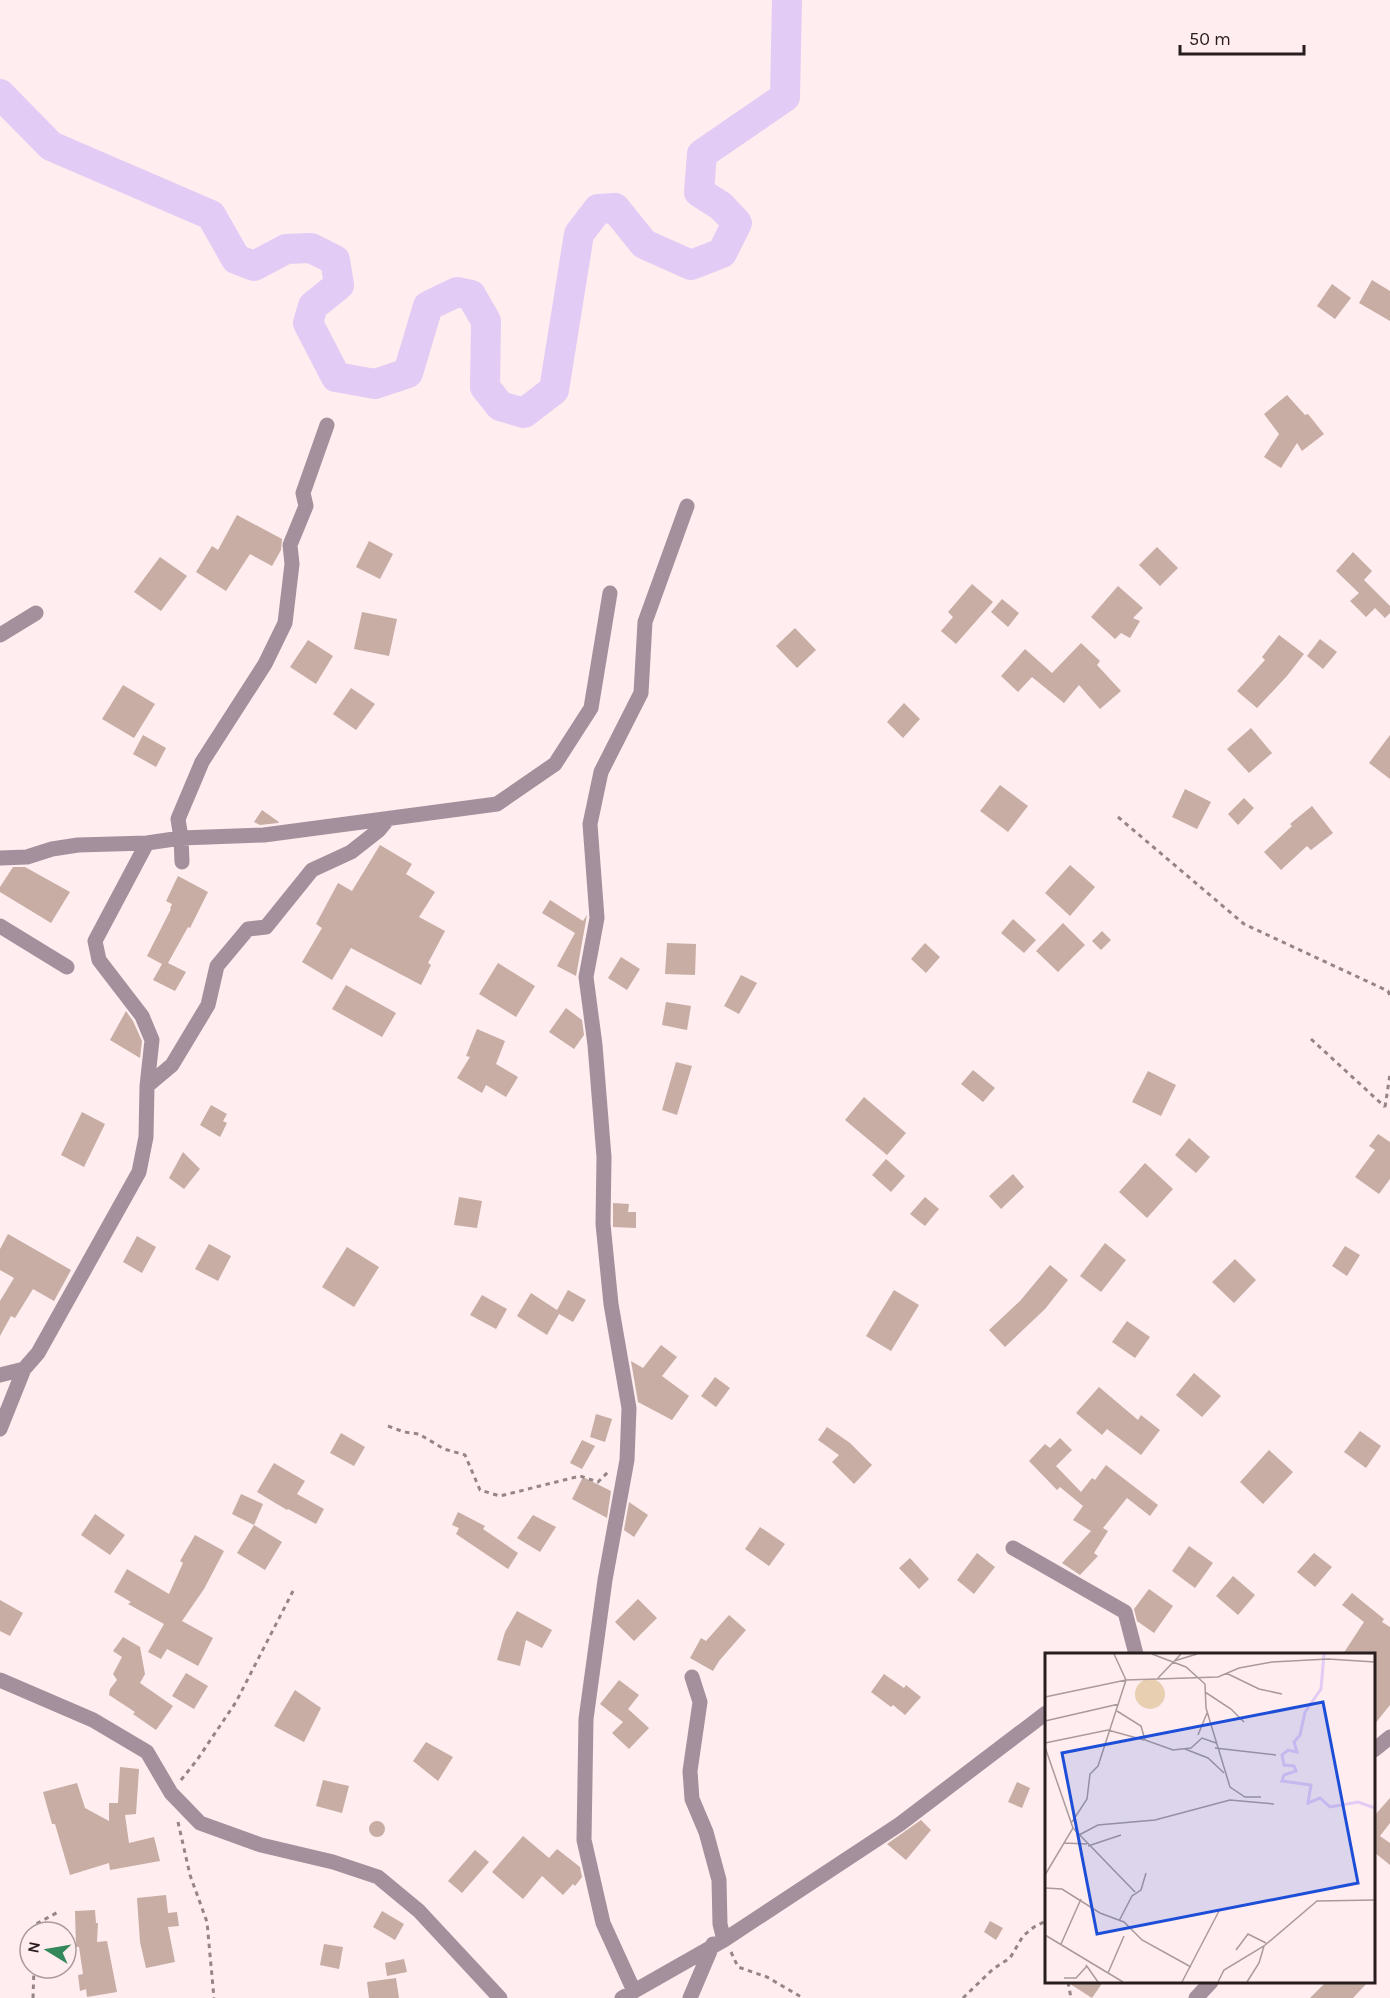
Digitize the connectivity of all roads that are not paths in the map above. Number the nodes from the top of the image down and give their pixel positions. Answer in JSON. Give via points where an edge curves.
{"nodes":[{"id":1,"x":327,"y":425,"type":"dead end"},
{"id":2,"x":687,"y":506,"type":"dead end"},
{"id":3,"x":610,"y":593,"type":"dead end"},
{"id":4,"x":36,"y":614,"type":"dead end"},
{"id":5,"x":0,"y":635,"type":"edge"},
{"id":6,"x":388,"y":819,"type":"junction"},
{"id":7,"x":181,"y":838,"type":"junction"},
{"id":8,"x":147,"y":843,"type":"junction"},
{"id":9,"x":0,"y":858,"type":"edge"},
{"id":10,"x":182,"y":862,"type":"dead end"},
{"id":11,"x":0,"y":926,"type":"edge"},
{"id":12,"x":67,"y":967,"type":"dead end"},
{"id":13,"x":147,"y":1086,"type":"junction"},
{"id":14,"x":24,"y":1369,"type":"junction"},
{"id":15,"x":0,"y":1375,"type":"edge"},
{"id":16,"x":0,"y":1429,"type":"edge"},
{"id":17,"x":1013,"y":1548,"type":"dead end"},
{"id":18,"x":1136,"y":1653,"type":"edge"},
{"id":19,"x":692,"y":1677,"type":"dead end"},
{"id":20,"x":0,"y":1680,"type":"edge"},
{"id":21,"x":1045,"y":1715,"type":"edge"},
{"id":22,"x":1390,"y":1737,"type":"edge"},
{"id":23,"x":1375,"y":1749,"type":"edge"},
{"id":24,"x":718,"y":1943,"type":"junction"},
{"id":25,"x":1209,"y":1983,"type":"edge"},
{"id":26,"x":628,"y":1994,"type":"edge"},
{"id":27,"x":500,"y":1998,"type":"edge"},
{"id":28,"x":690,"y":1998,"type":"edge"},
{"id":29,"x":1196,"y":1998,"type":"edge"}],
"edges":[{"from":1,"to":7,"type":"street","via":[[303,493],[306,506],[290,545],[292,564],[285,623],[202,762],[178,819]]},
{"from":2,"to":26,"type":"street","via":[[645,622],[641,693],[601,772],[590,824],[597,918],[586,977],[604,1157],[603,1224],[611,1304],[629,1408],[627,1460],[586,1719],[584,1840],[603,1923]]},
{"from":3,"to":6,"type":"street","via":[[591,708],[555,764],[497,804]]},
{"from":4,"to":5,"type":"street"},
{"from":6,"to":7,"type":"street","via":[[264,835]]},
{"from":6,"to":13,"type":"street","via":[[351,852],[312,870],[266,927],[248,929],[218,966],[208,1005],[172,1065]]},
{"from":7,"to":8,"type":"street"},
{"from":7,"to":10,"type":"street"},
{"from":8,"to":9,"type":"street","via":[[78,845],[27,857]]},
{"from":8,"to":13,"type":"street","via":[[95,941],[99,960],[142,1016],[152,1040]]},
{"from":11,"to":12,"type":"street"},
{"from":13,"to":14,"type":"street","via":[[146,1137],[139,1172],[38,1353]]},
{"from":14,"to":15,"type":"street"},
{"from":14,"to":16,"type":"street"},
{"from":17,"to":18,"type":"street","via":[[1125,1612]]},
{"from":19,"to":24,"type":"street","via":[[700,1702],[690,1771],[692,1799],[719,1880]]},
{"from":20,"to":27,"type":"street","via":[[93,1720],[147,1752],[171,1793],[200,1823],[261,1845],[378,1877],[419,1911]]},
{"from":21,"to":24,"type":"street","via":[[900,1824]]},
{"from":22,"to":23,"type":"street"},
{"from":24,"to":26,"type":"street"},
{"from":24,"to":28,"type":"street"},
{"from":25,"to":29,"type":"street"}]}
